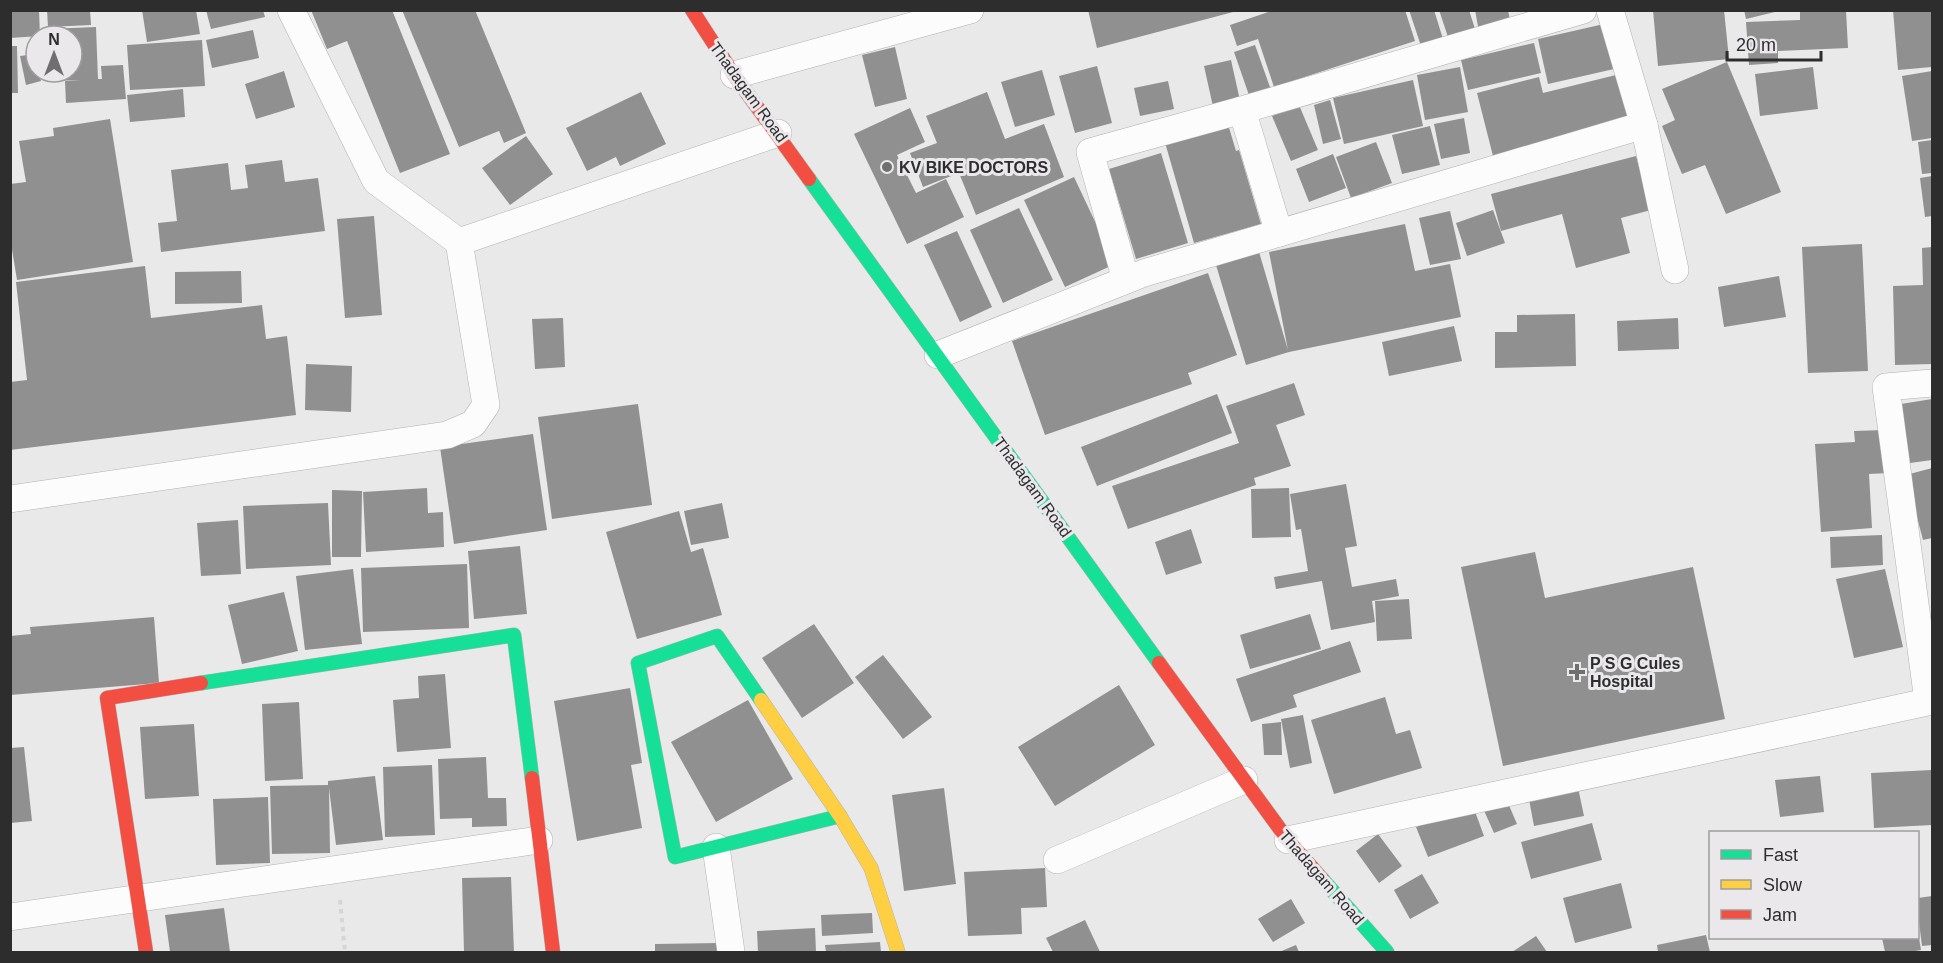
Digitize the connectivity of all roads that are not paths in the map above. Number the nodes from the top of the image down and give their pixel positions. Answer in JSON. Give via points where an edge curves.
{"nodes":[{"id":1,"x":291,"y":10,"type":"edge"},
{"id":2,"x":692,"y":10,"type":"edge"},
{"id":3,"x":970,"y":10,"type":"edge"},
{"id":4,"x":1582,"y":10,"type":"edge"},
{"id":5,"x":1610,"y":10,"type":"edge"},
{"id":6,"x":734,"y":75,"type":"junction"},
{"id":7,"x":1242,"y":110,"type":"junction"},
{"id":8,"x":1644,"y":125,"type":"junction"},
{"id":9,"x":778,"y":133,"type":"junction"},
{"id":10,"x":1279,"y":233,"type":"junction"},
{"id":11,"x":459,"y":242,"type":"junction"},
{"id":12,"x":1675,"y":270,"type":"dead end"},
{"id":13,"x":1126,"y":280,"type":"junction"},
{"id":14,"x":938,"y":355,"type":"junction"},
{"id":15,"x":1932,"y":383,"type":"edge"},
{"id":16,"x":10,"y":499,"type":"edge"},
{"id":17,"x":1930,"y":701,"type":"edge"},
{"id":18,"x":1244,"y":780,"type":"junction"},
{"id":19,"x":840,"y":816,"type":"junction"},
{"id":20,"x":539,"y":840,"type":"junction"},
{"id":21,"x":1288,"y":840,"type":"junction"},
{"id":22,"x":716,"y":847,"type":"junction"},
{"id":23,"x":1057,"y":860,"type":"dead end"},
{"id":24,"x":137,"y":898,"type":"junction"},
{"id":25,"x":10,"y":917,"type":"edge"},
{"id":26,"x":146,"y":952,"type":"edge"},
{"id":27,"x":553,"y":952,"type":"edge"},
{"id":28,"x":731,"y":952,"type":"edge"},
{"id":29,"x":897,"y":952,"type":"edge"},
{"id":30,"x":1387,"y":952,"type":"edge"}],
"edges":[{"from":1,"to":11,"type":"street","via":[[376,181]]},
{"from":2,"to":6,"type":"street","name":"Thadagam Road"},
{"from":3,"to":6,"type":"street"},
{"from":4,"to":7,"type":"street"},
{"from":5,"to":8,"type":"street"},
{"from":6,"to":9,"type":"street","name":"Thadagam Road"},
{"from":7,"to":10,"type":"street"},
{"from":7,"to":13,"type":"street","via":[[1090,152]]},
{"from":8,"to":10,"type":"street"},
{"from":8,"to":12,"type":"street"},
{"from":9,"to":11,"type":"street"},
{"from":9,"to":14,"type":"street","name":"Thadagam Road"},
{"from":10,"to":13,"type":"street"},
{"from":11,"to":16,"type":"street","via":[[486,405],[473,424],[447,435]]},
{"from":13,"to":14,"type":"street"},
{"from":14,"to":18,"type":"street","name":"Thadagam Road"},
{"from":15,"to":17,"type":"street","via":[[1886,387]]},
{"from":17,"to":21,"type":"street"},
{"from":18,"to":21,"type":"street","name":"Thadagam Road"},
{"from":18,"to":23,"type":"street"},
{"from":19,"to":22,"type":"street"},
{"from":19,"to":22,"type":"street","via":[[717,636],[638,663],[675,857]]},
{"from":19,"to":29,"type":"street","via":[[871,868]]},
{"from":20,"to":24,"type":"street"},
{"from":20,"to":24,"type":"street","via":[[514,635],[107,698]]},
{"from":20,"to":27,"type":"street"},
{"from":21,"to":30,"type":"street","name":"Thadagam Road"},
{"from":22,"to":28,"type":"street"},
{"from":24,"to":25,"type":"street"},
{"from":24,"to":26,"type":"street"}]}
